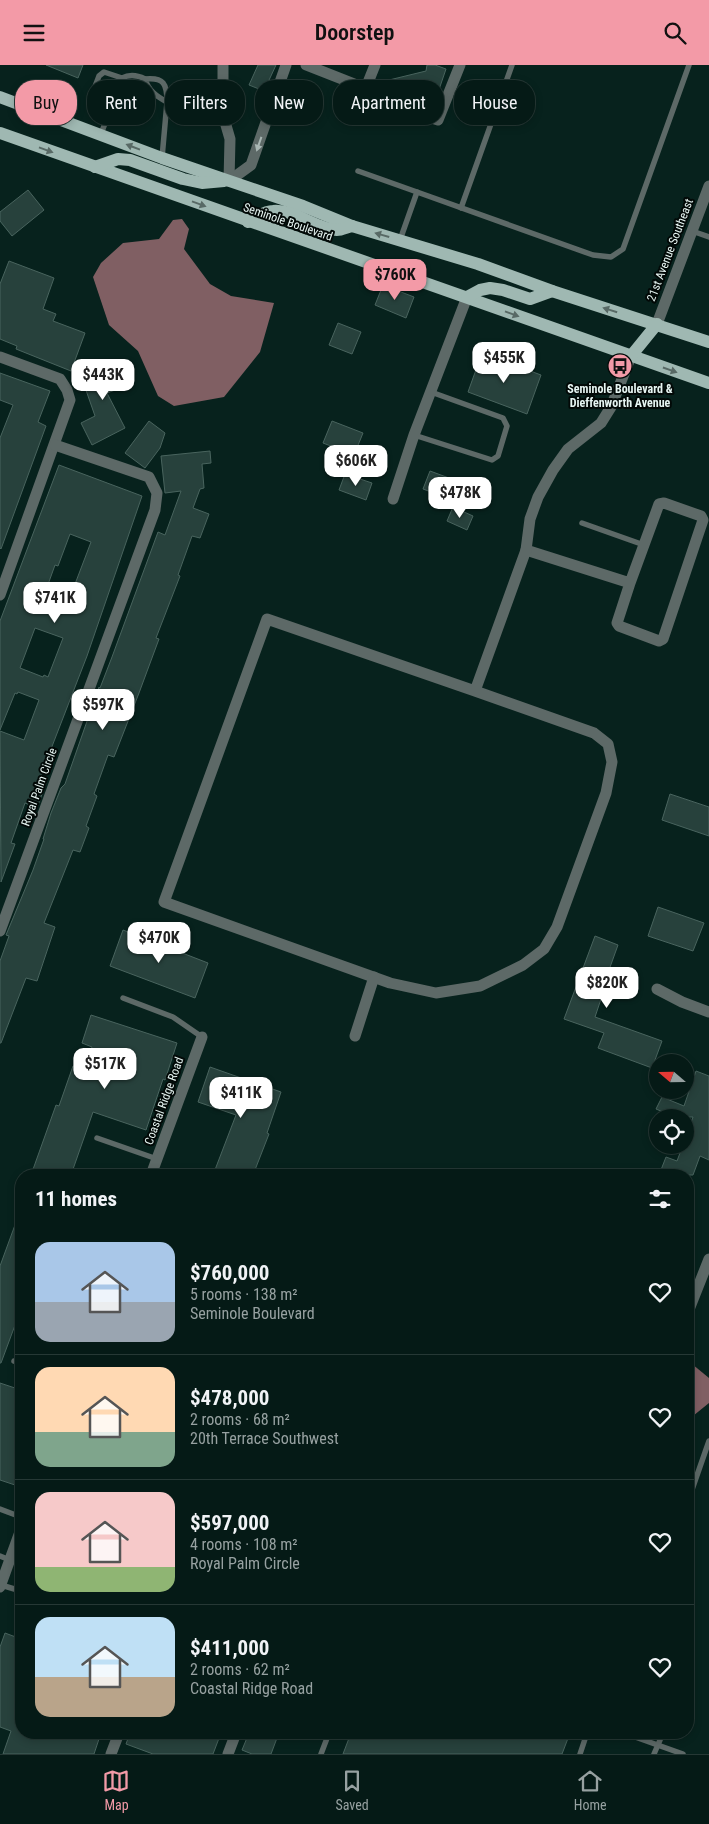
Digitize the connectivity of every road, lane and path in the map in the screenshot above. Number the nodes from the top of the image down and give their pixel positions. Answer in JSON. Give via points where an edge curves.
{"nodes":[{"id":1,"x":223,"y":65,"type":"edge"},
{"id":2,"x":286,"y":65,"type":"edge"},
{"id":3,"x":306,"y":65,"type":"edge"},
{"id":4,"x":340,"y":65,"type":"edge"},
{"id":5,"x":375,"y":65,"type":"edge"},
{"id":6,"x":460,"y":65,"type":"edge"},
{"id":7,"x":512,"y":65,"type":"edge"},
{"id":8,"x":690,"y":65,"type":"edge"},
{"id":9,"x":336,"y":76,"type":"junction"},
{"id":10,"x":122,"y":78,"type":"junction"},
{"id":11,"x":145,"y":79,"type":"junction"},
{"id":12,"x":97,"y":80,"type":"edge"},
{"id":13,"x":344,"y":80,"type":"edge"},
{"id":14,"x":369,"y":80,"type":"edge"},
{"id":15,"x":165,"y":86,"type":"edge"},
{"id":16,"x":0,"y":97,"type":"edge"},
{"id":17,"x":165,"y":101,"type":"edge"},
{"id":18,"x":444,"y":105,"type":"edge"},
{"id":19,"x":165,"y":124,"type":"edge"},
{"id":20,"x":0,"y":133,"type":"edge"},
{"id":21,"x":101,"y":134,"type":"junction"},
{"id":22,"x":162,"y":157,"type":"junction"},
{"id":23,"x":95,"y":167,"type":"junction"},
{"id":24,"x":358,"y":171,"type":"dead end"},
{"id":25,"x":229,"y":181,"type":"junction"},
{"id":26,"x":709,"y":186,"type":"edge"},
{"id":27,"x":417,"y":192,"type":"junction"},
{"id":28,"x":461,"y":207,"type":"junction"},
{"id":29,"x":248,"y":222,"type":"junction"},
{"id":30,"x":352,"y":226,"type":"junction"},
{"id":31,"x":692,"y":231,"type":"junction"},
{"id":32,"x":709,"y":237,"type":"edge"},
{"id":33,"x":400,"y":240,"type":"junction"},
{"id":34,"x":552,"y":291,"type":"junction"},
{"id":35,"x":466,"y":297,"type":"junction"},
{"id":36,"x":657,"y":324,"type":"junction"},
{"id":37,"x":709,"y":342,"type":"edge"},
{"id":38,"x":631,"y":356,"type":"junction"},
{"id":39,"x":0,"y":357,"type":"edge"},
{"id":40,"x":709,"y":383,"type":"edge"},
{"id":41,"x":431,"y":392,"type":"junction"},
{"id":42,"x":414,"y":435,"type":"junction"},
{"id":43,"x":55,"y":445,"type":"junction"},
{"id":44,"x":393,"y":499,"type":"dead end"},
{"id":45,"x":582,"y":523,"type":"dead end"},
{"id":46,"x":644,"y":545,"type":"junction"},
{"id":47,"x":526,"y":550,"type":"junction"},
{"id":48,"x":630,"y":583,"type":"junction"},
{"id":49,"x":0,"y":595,"type":"edge"},
{"id":50,"x":475,"y":691,"type":"junction"},
{"id":51,"x":0,"y":931,"type":"edge"},
{"id":52,"x":374,"y":977,"type":"junction"},
{"id":53,"x":657,"y":989,"type":"dead end"},
{"id":54,"x":123,"y":998,"type":"dead end"},
{"id":55,"x":709,"y":1012,"type":"edge"},
{"id":56,"x":355,"y":1036,"type":"dead end"},
{"id":57,"x":202,"y":1037,"type":"joint"},
{"id":58,"x":97,"y":1138,"type":"dead end"},
{"id":59,"x":157,"y":1159,"type":"junction"},
{"id":60,"x":153,"y":1169,"type":"edge"},
{"id":61,"x":709,"y":1259,"type":"edge"},
{"id":62,"x":694,"y":1297,"type":"edge"},
{"id":63,"x":709,"y":1441,"type":"edge"},
{"id":64,"x":694,"y":1481,"type":"edge"},
{"id":65,"x":0,"y":1509,"type":"edge"},
{"id":66,"x":15,"y":1515,"type":"edge"},
{"id":67,"x":15,"y":1540,"type":"edge"},
{"id":68,"x":5,"y":1558,"type":"edge"},
{"id":69,"x":0,"y":1586,"type":"edge"},
{"id":70,"x":15,"y":1590,"type":"edge"},
{"id":71,"x":117,"y":1739,"type":"edge"},
{"id":72,"x":234,"y":1739,"type":"edge"},
{"id":73,"x":327,"y":1739,"type":"edge"},
{"id":74,"x":585,"y":1739,"type":"edge"},
{"id":75,"x":640,"y":1739,"type":"edge"},
{"id":76,"x":660,"y":1739,"type":"edge"},
{"id":77,"x":657,"y":1745,"type":"junction"},
{"id":78,"x":111,"y":1754,"type":"edge"},
{"id":79,"x":228,"y":1754,"type":"edge"},
{"id":80,"x":321,"y":1754,"type":"edge"},
{"id":81,"x":580,"y":1754,"type":"edge"},
{"id":82,"x":654,"y":1754,"type":"edge"},
{"id":83,"x":683,"y":1754,"type":"edge"}],
"edges":[{"from":1,"to":25,"type":"street","via":[[223,115],[230,139]]},
{"from":2,"to":25,"type":"street","one_way":true,"via":[[251,165]]},
{"from":3,"to":9,"type":"street"},
{"from":4,"to":9,"type":"street"},
{"from":5,"to":14,"type":"street"},
{"from":6,"to":18,"type":"street"},
{"from":7,"to":28,"type":"lane"},
{"from":8,"to":28,"type":"lane","via":[[626,242],[623,249],[611,257],[593,255]]},
{"from":9,"to":13,"type":"street"},
{"from":10,"to":11,"type":"lane","via":[[128,75]]},
{"from":10,"to":12,"type":"lane","via":[[104,72]]},
{"from":10,"to":21,"type":"lane"},
{"from":11,"to":15,"type":"lane","via":[[155,78]]},
{"from":11,"to":17,"type":"lane","via":[[148,88]]},
{"from":16,"to":21,"type":"main road","name":"Seminole Boulevard"},
{"from":19,"to":22,"type":"lane"},
{"from":20,"to":23,"type":"main road","name":"Seminole Boulevard","one_way":true},
{"from":22,"to":21,"type":"main road","name":"Seminole Boulevard","one_way":true},
{"from":22,"to":25,"type":"main road","name":"Seminole Boulevard"},
{"from":23,"to":25,"type":"main road","via":[[118,159],[130,160],[183,179],[202,183]]},
{"from":23,"to":29,"type":"main road","name":"Seminole Boulevard","one_way":true},
{"from":24,"to":27,"type":"lane"},
{"from":25,"to":30,"type":"main road","name":"Seminole Boulevard"},
{"from":26,"to":31,"type":"street","name":"21st Avenue Southeast"},
{"from":27,"to":28,"type":"lane"},
{"from":27,"to":33,"type":"lane"},
{"from":29,"to":30,"type":"main road","via":[[265,213],[282,211],[330,229]]},
{"from":29,"to":35,"type":"main road","name":"Seminole Boulevard"},
{"from":33,"to":30,"type":"main road","name":"Seminole Boulevard","one_way":true},
{"from":31,"to":32,"type":"lane"},
{"from":31,"to":36,"type":"street","name":"21st Avenue Southeast"},
{"from":33,"to":34,"type":"main road","name":"Seminole Boulevard"},
{"from":34,"to":35,"type":"main road","via":[[530,299],[490,288]]},
{"from":36,"to":34,"type":"main road","name":"Seminole Boulevard","one_way":true},
{"from":35,"to":38,"type":"main road","name":"Seminole Boulevard","one_way":true},
{"from":35,"to":41,"type":"street"},
{"from":36,"to":37,"type":"main road","name":"Seminole Boulevard"},
{"from":36,"to":38,"type":"main road"},
{"from":38,"to":40,"type":"main road","name":"Seminole Boulevard","one_way":true},
{"from":38,"to":47,"type":"street","via":[[602,423],[568,449],[538,497],[530,519]]},
{"from":39,"to":43,"type":"street","via":[[60,379],[68,390],[70,400]]},
{"from":41,"to":42,"type":"street"},
{"from":41,"to":42,"type":"lane","via":[[502,418],[507,426],[498,456],[492,461]]},
{"from":42,"to":44,"type":"street"},
{"from":43,"to":49,"type":"street"},
{"from":43,"to":51,"type":"street","name":"Royal Palm Circle","via":[[149,477],[157,493],[154,510]]},
{"from":45,"to":46,"type":"lane"},
{"from":46,"to":48,"type":"street"},
{"from":46,"to":48,"type":"street","via":[[659,504],[701,516],[703,520],[663,639],[659,641],[617,623]]},
{"from":47,"to":48,"type":"street"},
{"from":47,"to":50,"type":"street"},
{"from":50,"to":52,"type":"street","via":[[594,733],[608,744],[612,762],[606,793],[557,927],[544,949],[524,965],[480,986],[436,993]]},
{"from":50,"to":52,"type":"street","via":[[267,619],[164,902]]},
{"from":52,"to":56,"type":"street"},
{"from":53,"to":55,"type":"street"},
{"from":54,"to":57,"type":"lane","via":[[173,1017]]},
{"from":57,"to":59,"type":"street","name":"Coastal Ridge Road"},
{"from":58,"to":59,"type":"lane"},
{"from":59,"to":60,"type":"street","name":"Coastal Ridge Road"},
{"from":61,"to":62,"type":"street"},
{"from":63,"to":64,"type":"lane"},
{"from":65,"to":66,"type":"lane"},
{"from":67,"to":68,"type":"street"},
{"from":68,"to":69,"type":"street"},
{"from":69,"to":70,"type":"lane"},
{"from":71,"to":78,"type":"street"},
{"from":72,"to":79,"type":"street"},
{"from":73,"to":80,"type":"lane"},
{"from":74,"to":81,"type":"lane"},
{"from":75,"to":77,"type":"lane"},
{"from":76,"to":77,"type":"lane"},
{"from":77,"to":82,"type":"lane"},
{"from":77,"to":83,"type":"lane"}]}
